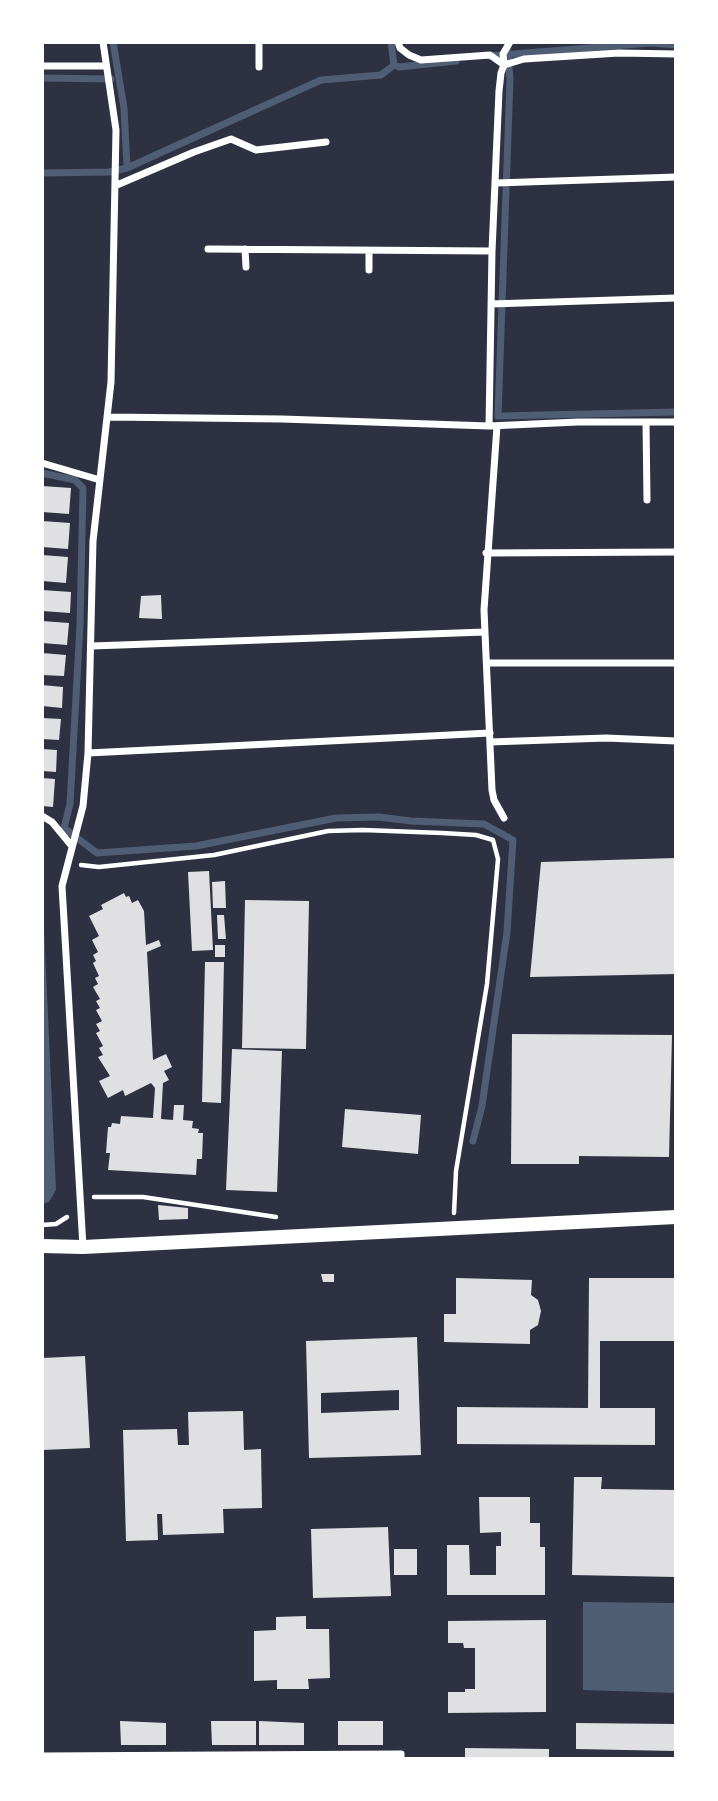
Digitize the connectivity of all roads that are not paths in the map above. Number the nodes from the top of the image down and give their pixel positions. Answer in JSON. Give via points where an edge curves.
{"nodes":[{"id":1,"x":103,"y":42,"type":"edge"},
{"id":2,"x":259,"y":42,"type":"edge"},
{"id":3,"x":398,"y":42,"type":"edge"},
{"id":4,"x":510,"y":42,"type":"edge"},
{"id":5,"x":676,"y":54,"type":"edge"},
{"id":6,"x":504,"y":65,"type":"junction"},
{"id":7,"x":42,"y":66,"type":"edge"},
{"id":8,"x":105,"y":66,"type":"junction"},
{"id":9,"x":259,"y":66,"type":"dead end"},
{"id":10,"x":327,"y":142,"type":"dead end"},
{"id":11,"x":676,"y":177,"type":"edge"},
{"id":12,"x":496,"y":183,"type":"junction"},
{"id":13,"x":117,"y":185,"type":"junction"},
{"id":14,"x":208,"y":249,"type":"dead end"},
{"id":15,"x":245,"y":250,"type":"junction"},
{"id":16,"x":369,"y":251,"type":"junction"},
{"id":17,"x":492,"y":251,"type":"junction"},
{"id":18,"x":246,"y":267,"type":"dead end"},
{"id":19,"x":369,"y":270,"type":"dead end"},
{"id":20,"x":676,"y":299,"type":"edge"},
{"id":21,"x":491,"y":304,"type":"junction"},
{"id":22,"x":108,"y":417,"type":"junction"},
{"id":23,"x":646,"y":422,"type":"junction"},
{"id":24,"x":676,"y":422,"type":"edge"},
{"id":25,"x":493,"y":426,"type":"junction"},
{"id":26,"x":42,"y":463,"type":"edge"},
{"id":27,"x":100,"y":480,"type":"junction"},
{"id":28,"x":647,"y":500,"type":"dead end"},
{"id":29,"x":676,"y":552,"type":"edge"},
{"id":30,"x":486,"y":553,"type":"junction"},
{"id":31,"x":485,"y":632,"type":"junction"},
{"id":32,"x":92,"y":646,"type":"junction"},
{"id":33,"x":487,"y":663,"type":"junction"},
{"id":34,"x":676,"y":663,"type":"edge"},
{"id":35,"x":490,"y":733,"type":"junction"},
{"id":36,"x":676,"y":741,"type":"edge"},
{"id":37,"x":490,"y":742,"type":"junction"},
{"id":38,"x":88,"y":753,"type":"junction"},
{"id":39,"x":42,"y":816,"type":"edge"},
{"id":40,"x":504,"y":818,"type":"dead end"},
{"id":41,"x":71,"y":845,"type":"junction"},
{"id":42,"x":676,"y":1217,"type":"edge"},
{"id":43,"x":42,"y":1246,"type":"edge"},
{"id":44,"x":83,"y":1247,"type":"junction"},
{"id":45,"x":42,"y":1756,"type":"edge"},
{"id":46,"x":401,"y":1759,"type":"edge"}],
"edges":[{"from":1,"to":8,"type":"street"},
{"from":2,"to":9,"type":"street"},
{"from":3,"to":6,"type":"street","via":[[408,55],[421,60],[490,55]]},
{"from":4,"to":6,"type":"street","via":[[503,54]]},
{"from":5,"to":6,"type":"street","via":[[537,58]]},
{"from":6,"to":12,"type":"street"},
{"from":7,"to":8,"type":"street"},
{"from":8,"to":13,"type":"street","via":[[116,130]]},
{"from":10,"to":13,"type":"street","via":[[256,150],[231,138]]},
{"from":11,"to":12,"type":"street"},
{"from":12,"to":17,"type":"street"},
{"from":13,"to":22,"type":"street"},
{"from":14,"to":15,"type":"street"},
{"from":15,"to":16,"type":"street"},
{"from":15,"to":18,"type":"street"},
{"from":16,"to":17,"type":"street"},
{"from":16,"to":19,"type":"street"},
{"from":17,"to":21,"type":"street"},
{"from":20,"to":21,"type":"street"},
{"from":21,"to":25,"type":"street"},
{"from":22,"to":25,"type":"street"},
{"from":22,"to":27,"type":"street"},
{"from":23,"to":24,"type":"street"},
{"from":23,"to":25,"type":"street"},
{"from":23,"to":28,"type":"street"},
{"from":25,"to":30,"type":"street"},
{"from":26,"to":27,"type":"street"},
{"from":27,"to":32,"type":"street","via":[[93,541]]},
{"from":29,"to":30,"type":"street"},
{"from":30,"to":31,"type":"street"},
{"from":31,"to":32,"type":"street"},
{"from":31,"to":33,"type":"street"},
{"from":32,"to":38,"type":"street"},
{"from":33,"to":34,"type":"street"},
{"from":33,"to":35,"type":"street"},
{"from":35,"to":37,"type":"street"},
{"from":35,"to":38,"type":"street"},
{"from":36,"to":37,"type":"street"},
{"from":37,"to":40,"type":"street","via":[[492,790]]},
{"from":38,"to":41,"type":"street","via":[[83,806]]},
{"from":39,"to":41,"type":"street"},
{"from":41,"to":44,"type":"street","via":[[62,886]]},
{"from":42,"to":44,"type":"main road"},
{"from":43,"to":44,"type":"main road"},
{"from":45,"to":46,"type":"street","via":[[401,1754]]}]}
